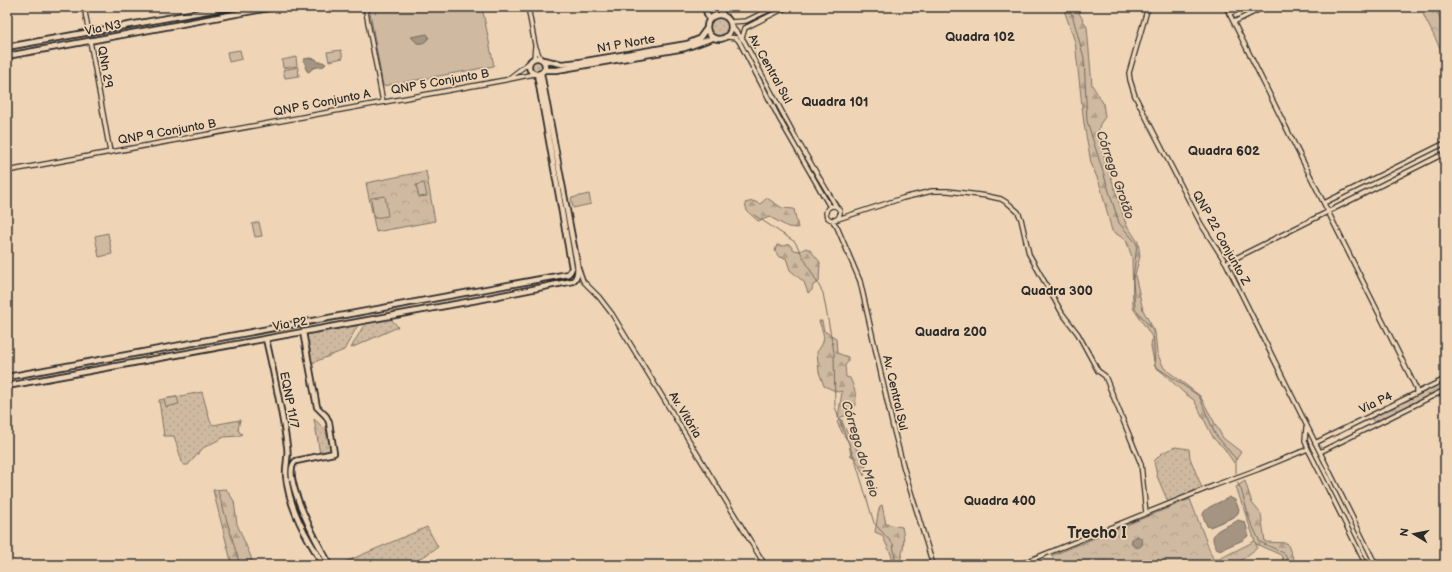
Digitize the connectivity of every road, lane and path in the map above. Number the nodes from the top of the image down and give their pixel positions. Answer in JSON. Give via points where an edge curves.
{"nodes":[{"id":1,"x":84,"y":7,"type":"edge"},
{"id":2,"x":229,"y":7,"type":"edge"},
{"id":3,"x":266,"y":7,"type":"edge"},
{"id":4,"x":274,"y":7,"type":"edge"},
{"id":5,"x":365,"y":7,"type":"edge"},
{"id":6,"x":528,"y":7,"type":"edge"},
{"id":7,"x":705,"y":7,"type":"edge"},
{"id":8,"x":719,"y":7,"type":"edge"},
{"id":9,"x":787,"y":7,"type":"edge"},
{"id":10,"x":1148,"y":7,"type":"edge"},
{"id":11,"x":1226,"y":7,"type":"edge"},
{"id":12,"x":1243,"y":7,"type":"edge"},
{"id":13,"x":1264,"y":7,"type":"edge"},
{"id":14,"x":778,"y":8,"type":"edge"},
{"id":15,"x":256,"y":10,"type":"junction"},
{"id":16,"x":768,"y":10,"type":"junction"},
{"id":17,"x":206,"y":11,"type":"junction"},
{"id":18,"x":1229,"y":14,"type":"junction"},
{"id":19,"x":771,"y":15,"type":"junction"},
{"id":20,"x":723,"y":16,"type":"junction"},
{"id":21,"x":709,"y":20,"type":"junction"},
{"id":22,"x":1234,"y":22,"type":"junction"},
{"id":23,"x":142,"y":23,"type":"junction"},
{"id":24,"x":731,"y":25,"type":"junction"},
{"id":25,"x":707,"y":28,"type":"junction"},
{"id":26,"x":153,"y":29,"type":"junction"},
{"id":27,"x":89,"y":33,"type":"junction"},
{"id":28,"x":728,"y":36,"type":"junction"},
{"id":29,"x":112,"y":37,"type":"junction"},
{"id":30,"x":713,"y":38,"type":"junction"},
{"id":31,"x":742,"y":38,"type":"junction"},
{"id":32,"x":52,"y":39,"type":"junction"},
{"id":33,"x":90,"y":41,"type":"junction"},
{"id":34,"x":535,"y":45,"type":"junction"},
{"id":35,"x":8,"y":47,"type":"edge"},
{"id":36,"x":20,"y":54,"type":"junction"},
{"id":37,"x":7,"y":55,"type":"edge"},
{"id":38,"x":534,"y":58,"type":"junction"},
{"id":39,"x":541,"y":59,"type":"junction"},
{"id":40,"x":530,"y":62,"type":"junction"},
{"id":41,"x":552,"y":71,"type":"junction"},
{"id":42,"x":539,"y":73,"type":"junction"},
{"id":43,"x":542,"y":80,"type":"junction"},
{"id":44,"x":503,"y":81,"type":"junction"},
{"id":45,"x":383,"y":102,"type":"junction"},
{"id":46,"x":228,"y":131,"type":"joint"},
{"id":47,"x":1445,"y":143,"type":"edge"},
{"id":48,"x":110,"y":152,"type":"junction"},
{"id":49,"x":1427,"y":152,"type":"junction"},
{"id":50,"x":1445,"y":153,"type":"edge"},
{"id":51,"x":1418,"y":156,"type":"junction"},
{"id":52,"x":1431,"y":160,"type":"junction"},
{"id":53,"x":1422,"y":165,"type":"junction"},
{"id":54,"x":7,"y":171,"type":"edge"},
{"id":55,"x":1324,"y":203,"type":"junction"},
{"id":56,"x":836,"y":206,"type":"junction"},
{"id":57,"x":830,"y":207,"type":"junction"},
{"id":58,"x":1328,"y":212,"type":"junction"},
{"id":59,"x":842,"y":216,"type":"junction"},
{"id":60,"x":835,"y":220,"type":"junction"},
{"id":61,"x":577,"y":263,"type":"junction"},
{"id":62,"x":1226,"y":263,"type":"junction"},
{"id":63,"x":583,"y":281,"type":"junction"},
{"id":64,"x":571,"y":283,"type":"junction"},
{"id":65,"x":452,"y":296,"type":"junction"},
{"id":66,"x":437,"y":298,"type":"junction"},
{"id":67,"x":453,"y":304,"type":"junction"},
{"id":68,"x":438,"y":307,"type":"junction"},
{"id":69,"x":349,"y":314,"type":"junction"},
{"id":70,"x":342,"y":316,"type":"junction"},
{"id":71,"x":351,"y":323,"type":"junction"},
{"id":72,"x":343,"y":324,"type":"junction"},
{"id":73,"x":303,"y":332,"type":"junction"},
{"id":74,"x":215,"y":339,"type":"junction"},
{"id":75,"x":266,"y":339,"type":"junction"},
{"id":76,"x":208,"y":340,"type":"junction"},
{"id":77,"x":218,"y":348,"type":"junction"},
{"id":78,"x":209,"y":349,"type":"junction"},
{"id":79,"x":86,"y":362,"type":"junction"},
{"id":80,"x":80,"y":363,"type":"junction"},
{"id":81,"x":87,"y":371,"type":"junction"},
{"id":82,"x":81,"y":372,"type":"junction"},
{"id":83,"x":7,"y":376,"type":"edge"},
{"id":84,"x":1445,"y":379,"type":"edge"},
{"id":85,"x":7,"y":386,"type":"edge"},
{"id":86,"x":1416,"y":388,"type":"junction"},
{"id":87,"x":1422,"y":390,"type":"junction"},
{"id":88,"x":1445,"y":390,"type":"edge"},
{"id":89,"x":1416,"y":394,"type":"junction"},
{"id":90,"x":1367,"y":418,"type":"junction"},
{"id":91,"x":1370,"y":426,"type":"junction"},
{"id":92,"x":1306,"y":427,"type":"junction"},
{"id":93,"x":1312,"y":437,"type":"junction"},
{"id":94,"x":1305,"y":440,"type":"junction"},
{"id":95,"x":1315,"y":443,"type":"junction"},
{"id":96,"x":1308,"y":449,"type":"junction"},
{"id":97,"x":1320,"y":452,"type":"junction"},
{"id":98,"x":1335,"y":484,"type":"junction"},
{"id":99,"x":1327,"y":486,"type":"junction"},
{"id":100,"x":1339,"y":491,"type":"junction"},
{"id":101,"x":1331,"y":495,"type":"junction"},
{"id":102,"x":1146,"y":512,"type":"junction"},
{"id":103,"x":304,"y":515,"type":"junction"},
{"id":104,"x":298,"y":517,"type":"junction"},
{"id":105,"x":307,"y":522,"type":"junction"},
{"id":106,"x":301,"y":524,"type":"junction"},
{"id":107,"x":1374,"y":564,"type":"edge"},
{"id":108,"x":324,"y":565,"type":"edge"},
{"id":109,"x":330,"y":565,"type":"edge"},
{"id":110,"x":765,"y":565,"type":"edge"},
{"id":111,"x":933,"y":565,"type":"edge"},
{"id":112,"x":1018,"y":565,"type":"edge"},
{"id":113,"x":1366,"y":565,"type":"edge"}],
"edges":[{"from":1,"to":27,"type":"street"},
{"from":2,"to":17,"type":"main road"},
{"from":3,"to":15,"type":"main road"},
{"from":4,"to":15,"type":"main road","name":"Via N3"},
{"from":5,"to":45,"type":"street"},
{"from":6,"to":34,"type":"street"},
{"from":7,"to":21,"type":"main road"},
{"from":8,"to":20,"type":"main road"},
{"from":9,"to":14,"type":"street"},
{"from":10,"to":62,"type":"street","name":"QNP 22 Conjunto Z","via":[[1129,73],[1130,80],[1135,96],[1201,224]]},
{"from":11,"to":18,"type":"street"},
{"from":12,"to":18,"type":"street"},
{"from":13,"to":22,"type":"street"},
{"from":14,"to":16,"type":"street"},
{"from":14,"to":19,"type":"street"},
{"from":15,"to":26,"type":"main road","name":"Via N3"},
{"from":16,"to":19,"type":"street","via":[[772,12]]},
{"from":16,"to":24,"type":"street"},
{"from":17,"to":23,"type":"main road"},
{"from":17,"to":26,"type":"main road","via":[[195,16],[152,23],[150,27]]},
{"from":18,"to":22,"type":"street"},
{"from":19,"to":31,"type":"street","via":[[745,28]]},
{"from":20,"to":21,"type":"main road","via":[[715,16]]},
{"from":20,"to":24,"type":"main road"},
{"from":21,"to":25,"type":"main road"},
{"from":22,"to":55,"type":"street"},
{"from":23,"to":27,"type":"main road"},
{"from":23,"to":29,"type":"main road","via":[[143,29]]},
{"from":24,"to":28,"type":"main road"},
{"from":24,"to":31,"type":"street","name":"Av. Central Sul"},
{"from":25,"to":30,"type":"main road"},
{"from":25,"to":39,"type":"main road","name":"N1 P Norte","via":[[699,38],[687,44],[562,64]]},
{"from":26,"to":29,"type":"main road","name":"Via N3"},
{"from":27,"to":32,"type":"main road"},
{"from":28,"to":30,"type":"main road","via":[[721,40]]},
{"from":28,"to":57,"type":"street","name":"Av. Central Sul","via":[[739,41]]},
{"from":29,"to":33,"type":"main road","name":"Via N3"},
{"from":30,"to":41,"type":"main road","name":"N1 P Norte","via":[[690,47]]},
{"from":31,"to":56,"type":"street","name":"Av. Central Sul"},
{"from":32,"to":35,"type":"main road"},
{"from":32,"to":36,"type":"main road","via":[[19,48],[17,51]]},
{"from":33,"to":36,"type":"main road","name":"Via N3"},
{"from":33,"to":48,"type":"street","name":"QNn 29"},
{"from":34,"to":38,"type":"street"},
{"from":34,"to":39,"type":"street"},
{"from":35,"to":37,"type":"main road","via":[[13,51]]},
{"from":36,"to":37,"type":"main road","name":"Via N3"},
{"from":38,"to":39,"type":"main road"},
{"from":38,"to":40,"type":"main road"},
{"from":39,"to":42,"type":"main road","via":[[545,64]]},
{"from":40,"to":42,"type":"main road","via":[[529,68]]},
{"from":40,"to":44,"type":"street"},
{"from":41,"to":42,"type":"main road","name":"N1 P Norte"},
{"from":41,"to":43,"type":"main road"},
{"from":42,"to":43,"type":"main road"},
{"from":42,"to":44,"type":"street","name":"N1 P Norte"},
{"from":42,"to":65,"type":"main road","name":"Via P2","via":[[572,268],[570,272],[551,277]]},
{"from":43,"to":61,"type":"main road"},
{"from":44,"to":45,"type":"street","name":"QNP 5 Conjunto B"},
{"from":45,"to":46,"type":"street","name":"QNP 5 Conjunto A"},
{"from":46,"to":48,"type":"street","name":"QNP 9 Conjunto B"},
{"from":47,"to":49,"type":"street"},
{"from":48,"to":54,"type":"street","name":"QNP 9 Conjunto B"},
{"from":49,"to":51,"type":"street"},
{"from":49,"to":52,"type":"street","via":[[1427,157]]},
{"from":50,"to":52,"type":"street"},
{"from":51,"to":53,"type":"street","via":[[1424,159]]},
{"from":51,"to":55,"type":"street"},
{"from":52,"to":53,"type":"street"},
{"from":53,"to":58,"type":"street"},
{"from":55,"to":58,"type":"street"},
{"from":56,"to":57,"type":"street"},
{"from":56,"to":59,"type":"street","name":"Av. Central Sul"},
{"from":57,"to":60,"type":"street","name":"Av. Central Sul","via":[[826,214],[829,219]]},
{"from":58,"to":62,"type":"street"},
{"from":58,"to":86,"type":"street"},
{"from":59,"to":60,"type":"street"},
{"from":59,"to":102,"type":"street","via":[[938,190],[998,198],[1018,212],[1029,254],[1098,371],[1105,376],[1141,464]]},
{"from":60,"to":111,"type":"street","name":"Av. Central Sul","via":[[860,281],[893,427]]},
{"from":61,"to":63,"type":"street"},
{"from":61,"to":64,"type":"main road","via":[[578,270]]},
{"from":62,"to":92,"type":"street","name":"QNP 22 Conjunto Z"},
{"from":63,"to":64,"type":"street"},
{"from":63,"to":110,"type":"street","name":"Av. Vitória","via":[[612,314]]},
{"from":64,"to":67,"type":"main road","name":"Via P2"},
{"from":65,"to":66,"type":"main road","name":"Via P2"},
{"from":65,"to":67,"type":"main road","via":[[447,301]]},
{"from":66,"to":68,"type":"main road","via":[[443,301]]},
{"from":66,"to":69,"type":"main road","name":"Via P2"},
{"from":67,"to":68,"type":"main road","name":"Via P2"},
{"from":68,"to":71,"type":"main road","name":"Via P2"},
{"from":69,"to":70,"type":"main road","name":"Via P2"},
{"from":69,"to":71,"type":"main road"},
{"from":70,"to":72,"type":"main road"},
{"from":70,"to":74,"type":"main road","name":"Via P2"},
{"from":71,"to":72,"type":"main road","name":"Via P2"},
{"from":72,"to":73,"type":"main road","name":"Via P2"},
{"from":73,"to":75,"type":"main road","name":"Via P2"},
{"from":73,"to":103,"type":"main road","via":[[317,407],[329,422],[334,453],[292,464],[295,491]]},
{"from":74,"to":76,"type":"main road","name":"Via P2"},
{"from":74,"to":77,"type":"main road"},
{"from":75,"to":77,"type":"main road","name":"Via P2"},
{"from":75,"to":104,"type":"main road","name":"EQNP 11/7","via":[[288,447],[287,483]]},
{"from":76,"to":78,"type":"main road"},
{"from":76,"to":79,"type":"main road","name":"Via P2"},
{"from":77,"to":78,"type":"main road","name":"Via P2"},
{"from":78,"to":81,"type":"main road","name":"Via P2"},
{"from":79,"to":80,"type":"main road","name":"Via P2"},
{"from":79,"to":81,"type":"main road"},
{"from":80,"to":82,"type":"main road"},
{"from":80,"to":83,"type":"main road","name":"Via P2"},
{"from":81,"to":82,"type":"main road","name":"Via P2"},
{"from":82,"to":85,"type":"main road","name":"Via P2"},
{"from":84,"to":87,"type":"street","name":"Via P4"},
{"from":86,"to":87,"type":"street"},
{"from":86,"to":89,"type":"street"},
{"from":87,"to":89,"type":"street","name":"Via P4"},
{"from":88,"to":91,"type":"street","name":"Via P4"},
{"from":89,"to":90,"type":"street","name":"Via P4"},
{"from":90,"to":91,"type":"street"},
{"from":90,"to":95,"type":"street","name":"Via P4"},
{"from":91,"to":97,"type":"street","name":"Via P4"},
{"from":92,"to":93,"type":"street","name":"QNP 22 Conjunto Z"},
{"from":92,"to":94,"type":"street"},
{"from":93,"to":94,"type":"street"},
{"from":93,"to":95,"type":"street","name":"QNP 22 Conjunto Z"},
{"from":94,"to":96,"type":"street"},
{"from":95,"to":97,"type":"street","name":"QNP 22 Conjunto Z"},
{"from":96,"to":99,"type":"street"},
{"from":96,"to":102,"type":"street"},
{"from":97,"to":98,"type":"street","name":"QNP 22 Conjunto Z"},
{"from":98,"to":99,"type":"street","via":[[1332,488]]},
{"from":98,"to":100,"type":"street","name":"QNP 22 Conjunto Z"},
{"from":99,"to":101,"type":"street"},
{"from":100,"to":101,"type":"street"},
{"from":100,"to":107,"type":"street","name":"QNP 22 Conjunto Z"},
{"from":101,"to":113,"type":"street"},
{"from":102,"to":112,"type":"street"},
{"from":103,"to":104,"type":"main road"},
{"from":103,"to":105,"type":"main road"},
{"from":104,"to":106,"type":"main road","name":"EQNP 11/7"},
{"from":105,"to":106,"type":"main road"},
{"from":105,"to":109,"type":"main road"},
{"from":106,"to":108,"type":"main road","name":"EQNP 11/7"}]}
